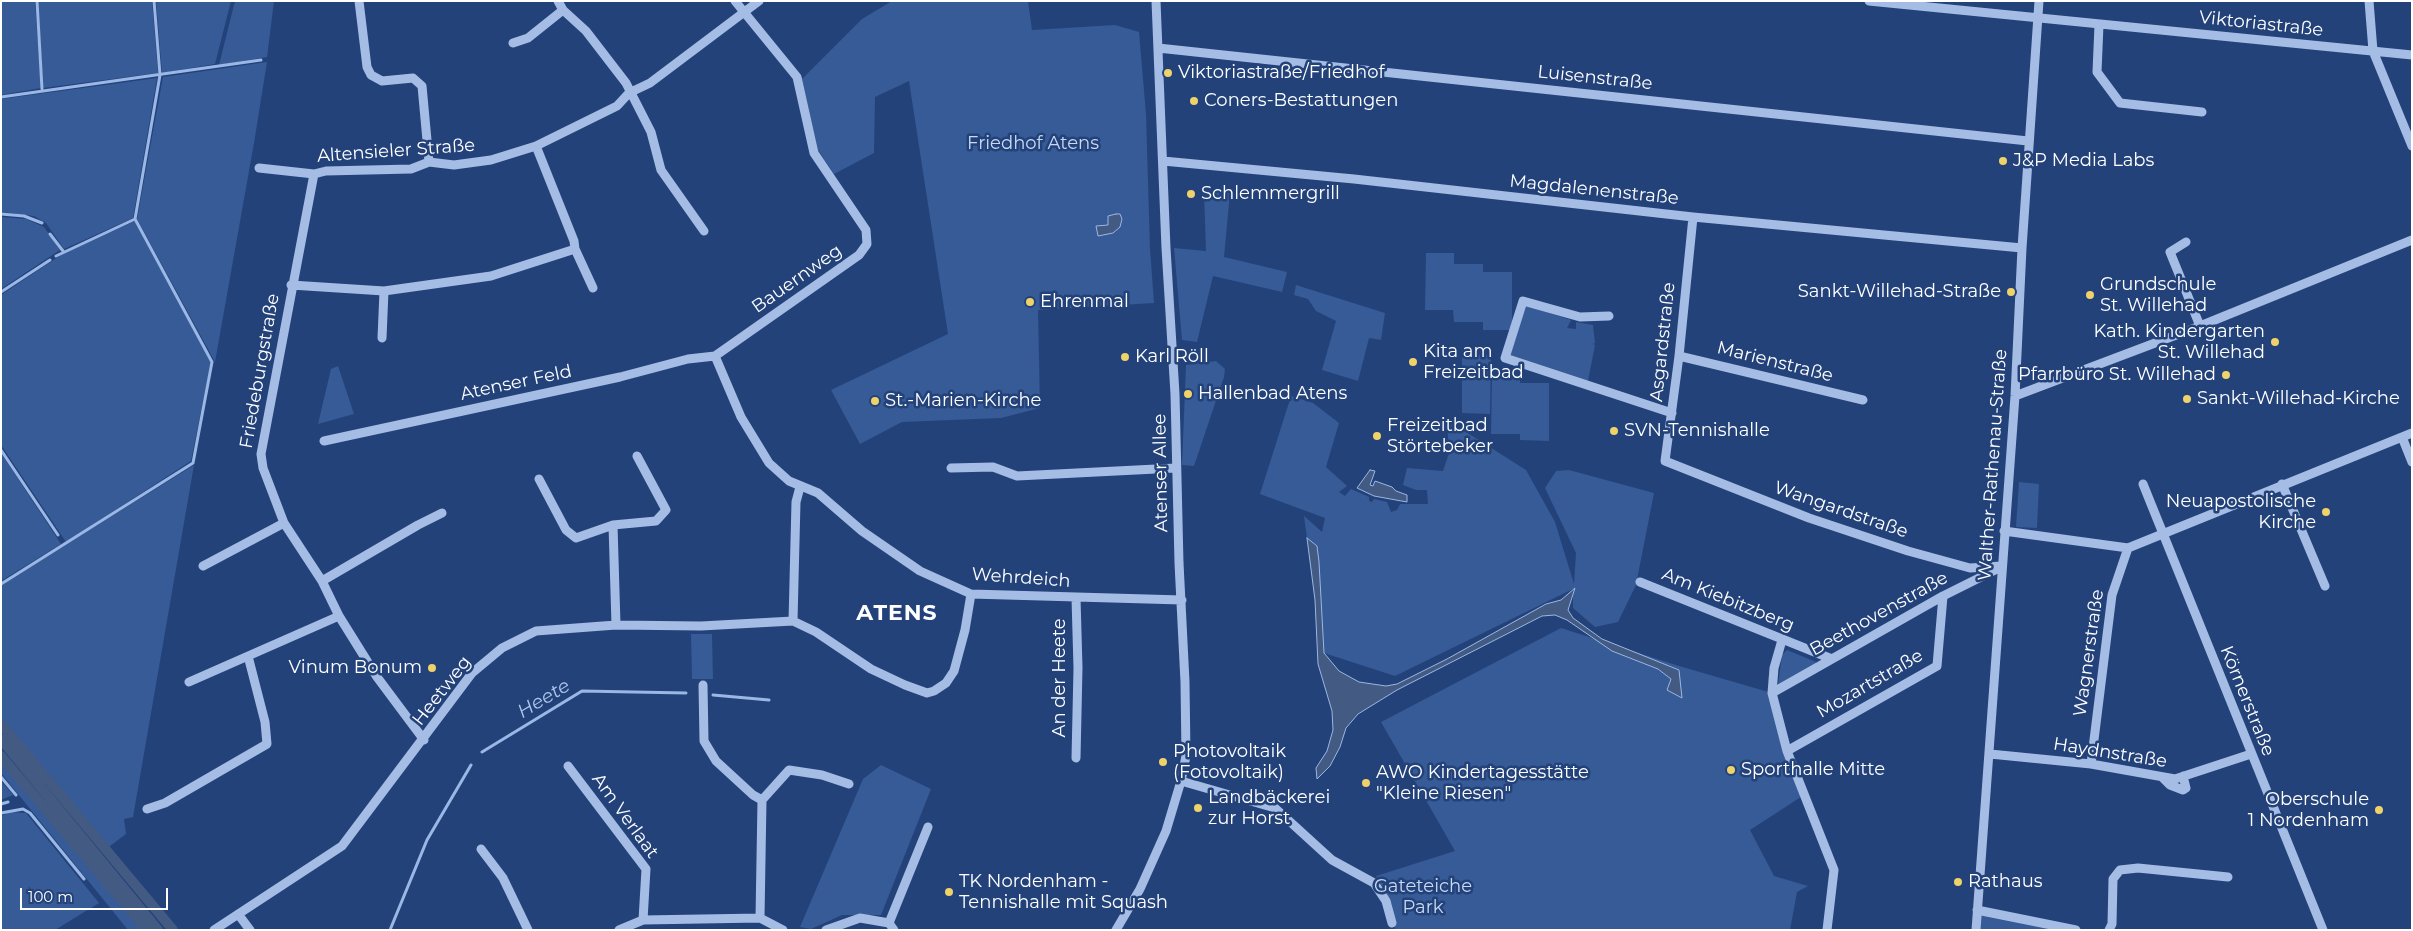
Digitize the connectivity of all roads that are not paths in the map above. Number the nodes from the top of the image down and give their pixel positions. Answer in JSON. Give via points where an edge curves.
{"nodes":[{"id":1,"x":359,"y":1,"type":"edge"},
{"id":2,"x":558,"y":1,"type":"edge"},
{"id":3,"x":735,"y":1,"type":"edge"},
{"id":4,"x":759,"y":1,"type":"edge"},
{"id":5,"x":1156,"y":1,"type":"edge"},
{"id":6,"x":1869,"y":1,"type":"edge"},
{"id":7,"x":2038,"y":1,"type":"edge"},
{"id":8,"x":2369,"y":1,"type":"edge"},
{"id":9,"x":563,"y":10,"type":"junction"},
{"id":10,"x":744,"y":13,"type":"junction"},
{"id":11,"x":2037,"y":19,"type":"junction"},
{"id":12,"x":2099,"y":25,"type":"junction"},
{"id":13,"x":513,"y":43,"type":"dead end"},
{"id":14,"x":1158,"y":48,"type":"junction"},
{"id":15,"x":2373,"y":52,"type":"junction"},
{"id":16,"x":2412,"y":56,"type":"edge"},
{"id":17,"x":629,"y":93,"type":"junction"},
{"id":18,"x":2202,"y":112,"type":"dead end"},
{"id":19,"x":2028,"y":141,"type":"junction"},
{"id":20,"x":536,"y":146,"type":"junction"},
{"id":21,"x":2412,"y":146,"type":"edge"},
{"id":22,"x":1164,"y":161,"type":"junction"},
{"id":23,"x":429,"y":162,"type":"junction"},
{"id":24,"x":260,"y":168,"type":"dead end"},
{"id":25,"x":314,"y":174,"type":"junction"},
{"id":26,"x":1693,"y":217,"type":"junction"},
{"id":27,"x":704,"y":231,"type":"dead end"},
{"id":28,"x":2412,"y":240,"type":"edge"},
{"id":29,"x":2186,"y":242,"type":"dead end"},
{"id":30,"x":2022,"y":248,"type":"junction"},
{"id":31,"x":575,"y":249,"type":"junction"},
{"id":32,"x":291,"y":285,"type":"junction"},
{"id":33,"x":593,"y":288,"type":"dead end"},
{"id":34,"x":384,"y":291,"type":"junction"},
{"id":35,"x":1609,"y":316,"type":"dead end"},
{"id":36,"x":2200,"y":326,"type":"junction"},
{"id":37,"x":382,"y":338,"type":"dead end"},
{"id":38,"x":715,"y":356,"type":"junction"},
{"id":39,"x":1679,"y":356,"type":"junction"},
{"id":40,"x":2015,"y":396,"type":"junction"},
{"id":41,"x":1863,"y":400,"type":"dead end"},
{"id":42,"x":1672,"y":413,"type":"junction"},
{"id":43,"x":2412,"y":433,"type":"edge"},
{"id":44,"x":2402,"y":437,"type":"junction"},
{"id":45,"x":324,"y":442,"type":"dead end"},
{"id":46,"x":637,"y":456,"type":"dead end"},
{"id":47,"x":2412,"y":462,"type":"edge"},
{"id":48,"x":1674,"y":465,"type":"joint"},
{"id":49,"x":951,"y":468,"type":"dead end"},
{"id":50,"x":1176,"y":468,"type":"junction"},
{"id":51,"x":539,"y":479,"type":"dead end"},
{"id":52,"x":2143,"y":484,"type":"dead end"},
{"id":53,"x":2282,"y":484,"type":"junction"},
{"id":54,"x":800,"y":487,"type":"junction"},
{"id":55,"x":442,"y":514,"type":"dead end"},
{"id":56,"x":284,"y":523,"type":"junction"},
{"id":57,"x":613,"y":525,"type":"junction"},
{"id":58,"x":2004,"y":531,"type":"junction"},
{"id":59,"x":2162,"y":533,"type":"junction"},
{"id":60,"x":2128,"y":548,"type":"junction"},
{"id":61,"x":203,"y":566,"type":"dead end"},
{"id":62,"x":2002,"y":566,"type":"junction"},
{"id":63,"x":322,"y":581,"type":"junction"},
{"id":64,"x":1640,"y":582,"type":"dead end"},
{"id":65,"x":2325,"y":586,"type":"dead end"},
{"id":66,"x":971,"y":594,"type":"junction"},
{"id":67,"x":1943,"y":596,"type":"junction"},
{"id":68,"x":1076,"y":598,"type":"junction"},
{"id":69,"x":1182,"y":600,"type":"junction"},
{"id":70,"x":339,"y":616,"type":"junction"},
{"id":71,"x":793,"y":621,"type":"junction"},
{"id":72,"x":616,"y":625,"type":"junction"},
{"id":73,"x":1782,"y":640,"type":"junction"},
{"id":74,"x":248,"y":656,"type":"junction"},
{"id":75,"x":1832,"y":659,"type":"junction"},
{"id":76,"x":189,"y":682,"type":"dead end"},
{"id":77,"x":703,"y":685,"type":"dead end"},
{"id":78,"x":1772,"y":693,"type":"junction"},
{"id":79,"x":424,"y":740,"type":"junction"},
{"id":80,"x":1786,"y":751,"type":"junction"},
{"id":81,"x":1990,"y":754,"type":"junction"},
{"id":82,"x":2251,"y":754,"type":"junction"},
{"id":83,"x":1076,"y":758,"type":"dead end"},
{"id":84,"x":2091,"y":764,"type":"junction"},
{"id":85,"x":568,"y":766,"type":"dead end"},
{"id":86,"x":2162,"y":776,"type":"junction"},
{"id":87,"x":2184,"y":776,"type":"junction"},
{"id":88,"x":1181,"y":781,"type":"junction"},
{"id":89,"x":849,"y":784,"type":"dead end"},
{"id":90,"x":762,"y":800,"type":"junction"},
{"id":91,"x":147,"y":809,"type":"dead end"},
{"id":92,"x":928,"y":827,"type":"dead end"},
{"id":93,"x":481,"y":850,"type":"dead end"},
{"id":94,"x":2228,"y":877,"type":"dead end"},
{"id":95,"x":1977,"y":910,"type":"junction"},
{"id":96,"x":238,"y":914,"type":"junction"},
{"id":97,"x":760,"y":918,"type":"junction"},
{"id":98,"x":643,"y":920,"type":"junction"},
{"id":99,"x":1392,"y":922,"type":"dead end"},
{"id":100,"x":891,"y":926,"type":"edge"},
{"id":101,"x":214,"y":930,"type":"edge"},
{"id":102,"x":250,"y":930,"type":"edge"},
{"id":103,"x":528,"y":930,"type":"edge"},
{"id":104,"x":619,"y":930,"type":"edge"},
{"id":105,"x":782,"y":930,"type":"edge"},
{"id":106,"x":826,"y":930,"type":"edge"},
{"id":107,"x":1116,"y":930,"type":"edge"},
{"id":108,"x":1827,"y":930,"type":"edge"},
{"id":109,"x":1976,"y":930,"type":"edge"},
{"id":110,"x":2076,"y":930,"type":"edge"},
{"id":111,"x":2109,"y":930,"type":"edge"},
{"id":112,"x":2322,"y":930,"type":"edge"}],
"edges":[{"from":1,"to":23,"type":"street","via":[[367,67],[371,75],[382,81],[412,78],[422,86]]},
{"from":2,"to":9,"type":"street"},
{"from":3,"to":10,"type":"street","name":"Bauernweg"},
{"from":4,"to":10,"type":"street","name":"Altensieler Straße"},
{"from":5,"to":14,"type":"street","name":"Atenser Allee"},
{"from":6,"to":11,"type":"street","name":"Viktoriastraße"},
{"from":7,"to":11,"type":"street","name":"Walther-Rathenau-Straße"},
{"from":8,"to":15,"type":"street"},
{"from":9,"to":13,"type":"street","via":[[528,38]]},
{"from":9,"to":17,"type":"street","via":[[586,31],[626,83]]},
{"from":10,"to":17,"type":"street","name":"Altensieler Straße","via":[[650,84]]},
{"from":10,"to":38,"type":"street","name":"Bauernweg","via":[[797,77],[814,153],[866,230],[867,244],[859,255]]},
{"from":11,"to":12,"type":"street","name":"Viktoriastraße"},
{"from":11,"to":19,"type":"street","name":"Walther-Rathenau-Straße"},
{"from":12,"to":15,"type":"street","name":"Viktoriastraße"},
{"from":12,"to":18,"type":"street","via":[[2097,72],[2120,103]]},
{"from":14,"to":19,"type":"street","name":"Luisenstraße"},
{"from":14,"to":22,"type":"street","name":"Atenser Allee"},
{"from":15,"to":16,"type":"street","name":"Viktoriastraße"},
{"from":15,"to":21,"type":"street"},
{"from":17,"to":20,"type":"street","name":"Altensieler Straße","via":[[617,106]]},
{"from":17,"to":27,"type":"street","via":[[651,132],[661,170]]},
{"from":19,"to":30,"type":"street","name":"Walther-Rathenau-Straße"},
{"from":20,"to":23,"type":"street","name":"Altensieler Straße","via":[[491,160],[454,165]]},
{"from":20,"to":31,"type":"street"},
{"from":22,"to":26,"type":"street","name":"Magdalenenstraße"},
{"from":22,"to":50,"type":"street","name":"Atenser Allee","via":[[1176,394]]},
{"from":23,"to":25,"type":"street","name":"Altensieler Straße","via":[[411,169]]},
{"from":24,"to":25,"type":"street","name":"Altensieler Straße"},
{"from":25,"to":32,"type":"street","name":"Friedeburgstraße"},
{"from":26,"to":30,"type":"street","name":"Magdalenenstraße"},
{"from":26,"to":39,"type":"street","name":"Asgardstraße"},
{"from":28,"to":36,"type":"street"},
{"from":29,"to":36,"type":"street","via":[[2170,252]]},
{"from":30,"to":40,"type":"street","name":"Walther-Rathenau-Straße"},
{"from":31,"to":33,"type":"street"},
{"from":31,"to":34,"type":"street","via":[[491,276]]},
{"from":32,"to":34,"type":"street"},
{"from":32,"to":56,"type":"street","name":"Friedeburgstraße","via":[[260,454]]},
{"from":34,"to":37,"type":"street"},
{"from":35,"to":42,"type":"street","via":[[1580,317],[1523,302],[1505,358]]},
{"from":36,"to":40,"type":"street"},
{"from":38,"to":45,"type":"street","name":"Atenser Feld"},
{"from":38,"to":54,"type":"street","via":[[741,417],[769,463]]},
{"from":39,"to":41,"type":"street","name":"Marienstraße"},
{"from":39,"to":42,"type":"street","name":"Asgardstraße"},
{"from":40,"to":58,"type":"street","name":"Walther-Rathenau-Straße"},
{"from":42,"to":48,"type":"street","name":"Asgardstraße","via":[[1665,461]]},
{"from":43,"to":44,"type":"street"},
{"from":44,"to":47,"type":"street"},
{"from":44,"to":53,"type":"street"},
{"from":46,"to":57,"type":"street","via":[[666,510],[656,521]]},
{"from":48,"to":62,"type":"street","name":"Wangardstraße","via":[[1809,518],[1908,551],[1970,568]]},
{"from":49,"to":50,"type":"street","via":[[993,467],[1017,476]]},
{"from":50,"to":69,"type":"street","name":"Atenser Allee"},
{"from":51,"to":57,"type":"street","via":[[566,530],[576,538]]},
{"from":52,"to":59,"type":"street","name":"Körnerstraße"},
{"from":53,"to":59,"type":"street"},
{"from":53,"to":65,"type":"street"},
{"from":54,"to":66,"type":"street","name":"Wehrdeich","via":[[818,493],[862,532],[920,571]]},
{"from":54,"to":71,"type":"street","via":[[796,502]]},
{"from":55,"to":63,"type":"street"},
{"from":56,"to":61,"type":"street"},
{"from":56,"to":63,"type":"street","name":"Friedeburgstraße"},
{"from":57,"to":72,"type":"street"},
{"from":58,"to":60,"type":"street"},
{"from":58,"to":62,"type":"street","name":"Walther-Rathenau-Straße"},
{"from":59,"to":60,"type":"street"},
{"from":59,"to":82,"type":"street","name":"Körnerstraße"},
{"from":60,"to":84,"type":"street","name":"Wagnerstraße","via":[[2112,595]]},
{"from":62,"to":67,"type":"street","name":"Beethovenstraße"},
{"from":62,"to":81,"type":"street","name":"Walther-Rathenau-Straße"},
{"from":63,"to":70,"type":"street","name":"Friedeburgstraße"},
{"from":64,"to":73,"type":"street","name":"Am Kiebitzberg"},
{"from":66,"to":68,"type":"street","name":"Wehrdeich"},
{"from":66,"to":71,"type":"street","via":[[954,670],[946,683],[934,691],[905,686]]},
{"from":67,"to":75,"type":"street","name":"Beethovenstraße"},
{"from":67,"to":80,"type":"street","name":"Mozartstraße","via":[[1937,666]]},
{"from":68,"to":69,"type":"street","name":"Wehrdeich"},
{"from":68,"to":83,"type":"street","name":"An der Heete"},
{"from":69,"to":88,"type":"street","name":"Atenser Allee","via":[[1186,756]]},
{"from":70,"to":74,"type":"street"},
{"from":70,"to":79,"type":"street","name":"Friedeburgstraße","via":[[377,677]]},
{"from":71,"to":72,"type":"street","name":"Heetweg","via":[[701,626]]},
{"from":72,"to":79,"type":"street","name":"Heetweg","via":[[536,631],[502,648],[472,673]]},
{"from":73,"to":75,"type":"street","name":"Am Kiebitzberg"},
{"from":73,"to":78,"type":"street","via":[[1774,668]]},
{"from":74,"to":76,"type":"street"},
{"from":74,"to":91,"type":"street","via":[[265,722],[267,744],[165,803]]},
{"from":75,"to":78,"type":"street","name":"Beethovenstraße"},
{"from":77,"to":90,"type":"street","via":[[704,741],[716,761],[753,796]]},
{"from":78,"to":80,"type":"street"},
{"from":79,"to":96,"type":"street","name":"Heetweg","via":[[342,846]]},
{"from":80,"to":108,"type":"street","via":[[1834,870]]},
{"from":81,"to":84,"type":"street","name":"Haydnstraße"},
{"from":81,"to":95,"type":"street","name":"Walther-Rathenau-Straße"},
{"from":82,"to":87,"type":"street","name":"Haydnstraße"},
{"from":82,"to":112,"type":"street","name":"Körnerstraße"},
{"from":84,"to":86,"type":"street","name":"Haydnstraße"},
{"from":85,"to":98,"type":"street","name":"Am Verlaat","via":[[646,869]]},
{"from":86,"to":87,"type":"street","name":"Haydnstraße","via":[[2175,779]]},
{"from":86,"to":87,"type":"street","via":[[2170,785],[2183,790],[2186,788]]},
{"from":88,"to":99,"type":"street","via":[[1275,808],[1332,860],[1374,883],[1386,901]]},
{"from":88,"to":107,"type":"street","name":"Atenser Allee","via":[[1166,831],[1143,883]]},
{"from":89,"to":90,"type":"street","via":[[822,775],[790,770]]},
{"from":90,"to":97,"type":"street"},
{"from":92,"to":100,"type":"street"},
{"from":93,"to":103,"type":"street","via":[[503,878]]},
{"from":94,"to":111,"type":"street","via":[[2138,868],[2120,870],[2114,879]]},
{"from":95,"to":109,"type":"street","name":"Walther-Rathenau-Straße"},
{"from":95,"to":110,"type":"street"},
{"from":96,"to":101,"type":"street","name":"Heetweg"},
{"from":96,"to":102,"type":"street"},
{"from":97,"to":98,"type":"street"},
{"from":97,"to":105,"type":"street"},
{"from":98,"to":104,"type":"street"},
{"from":100,"to":106,"type":"street","via":[[860,918]]}]}
